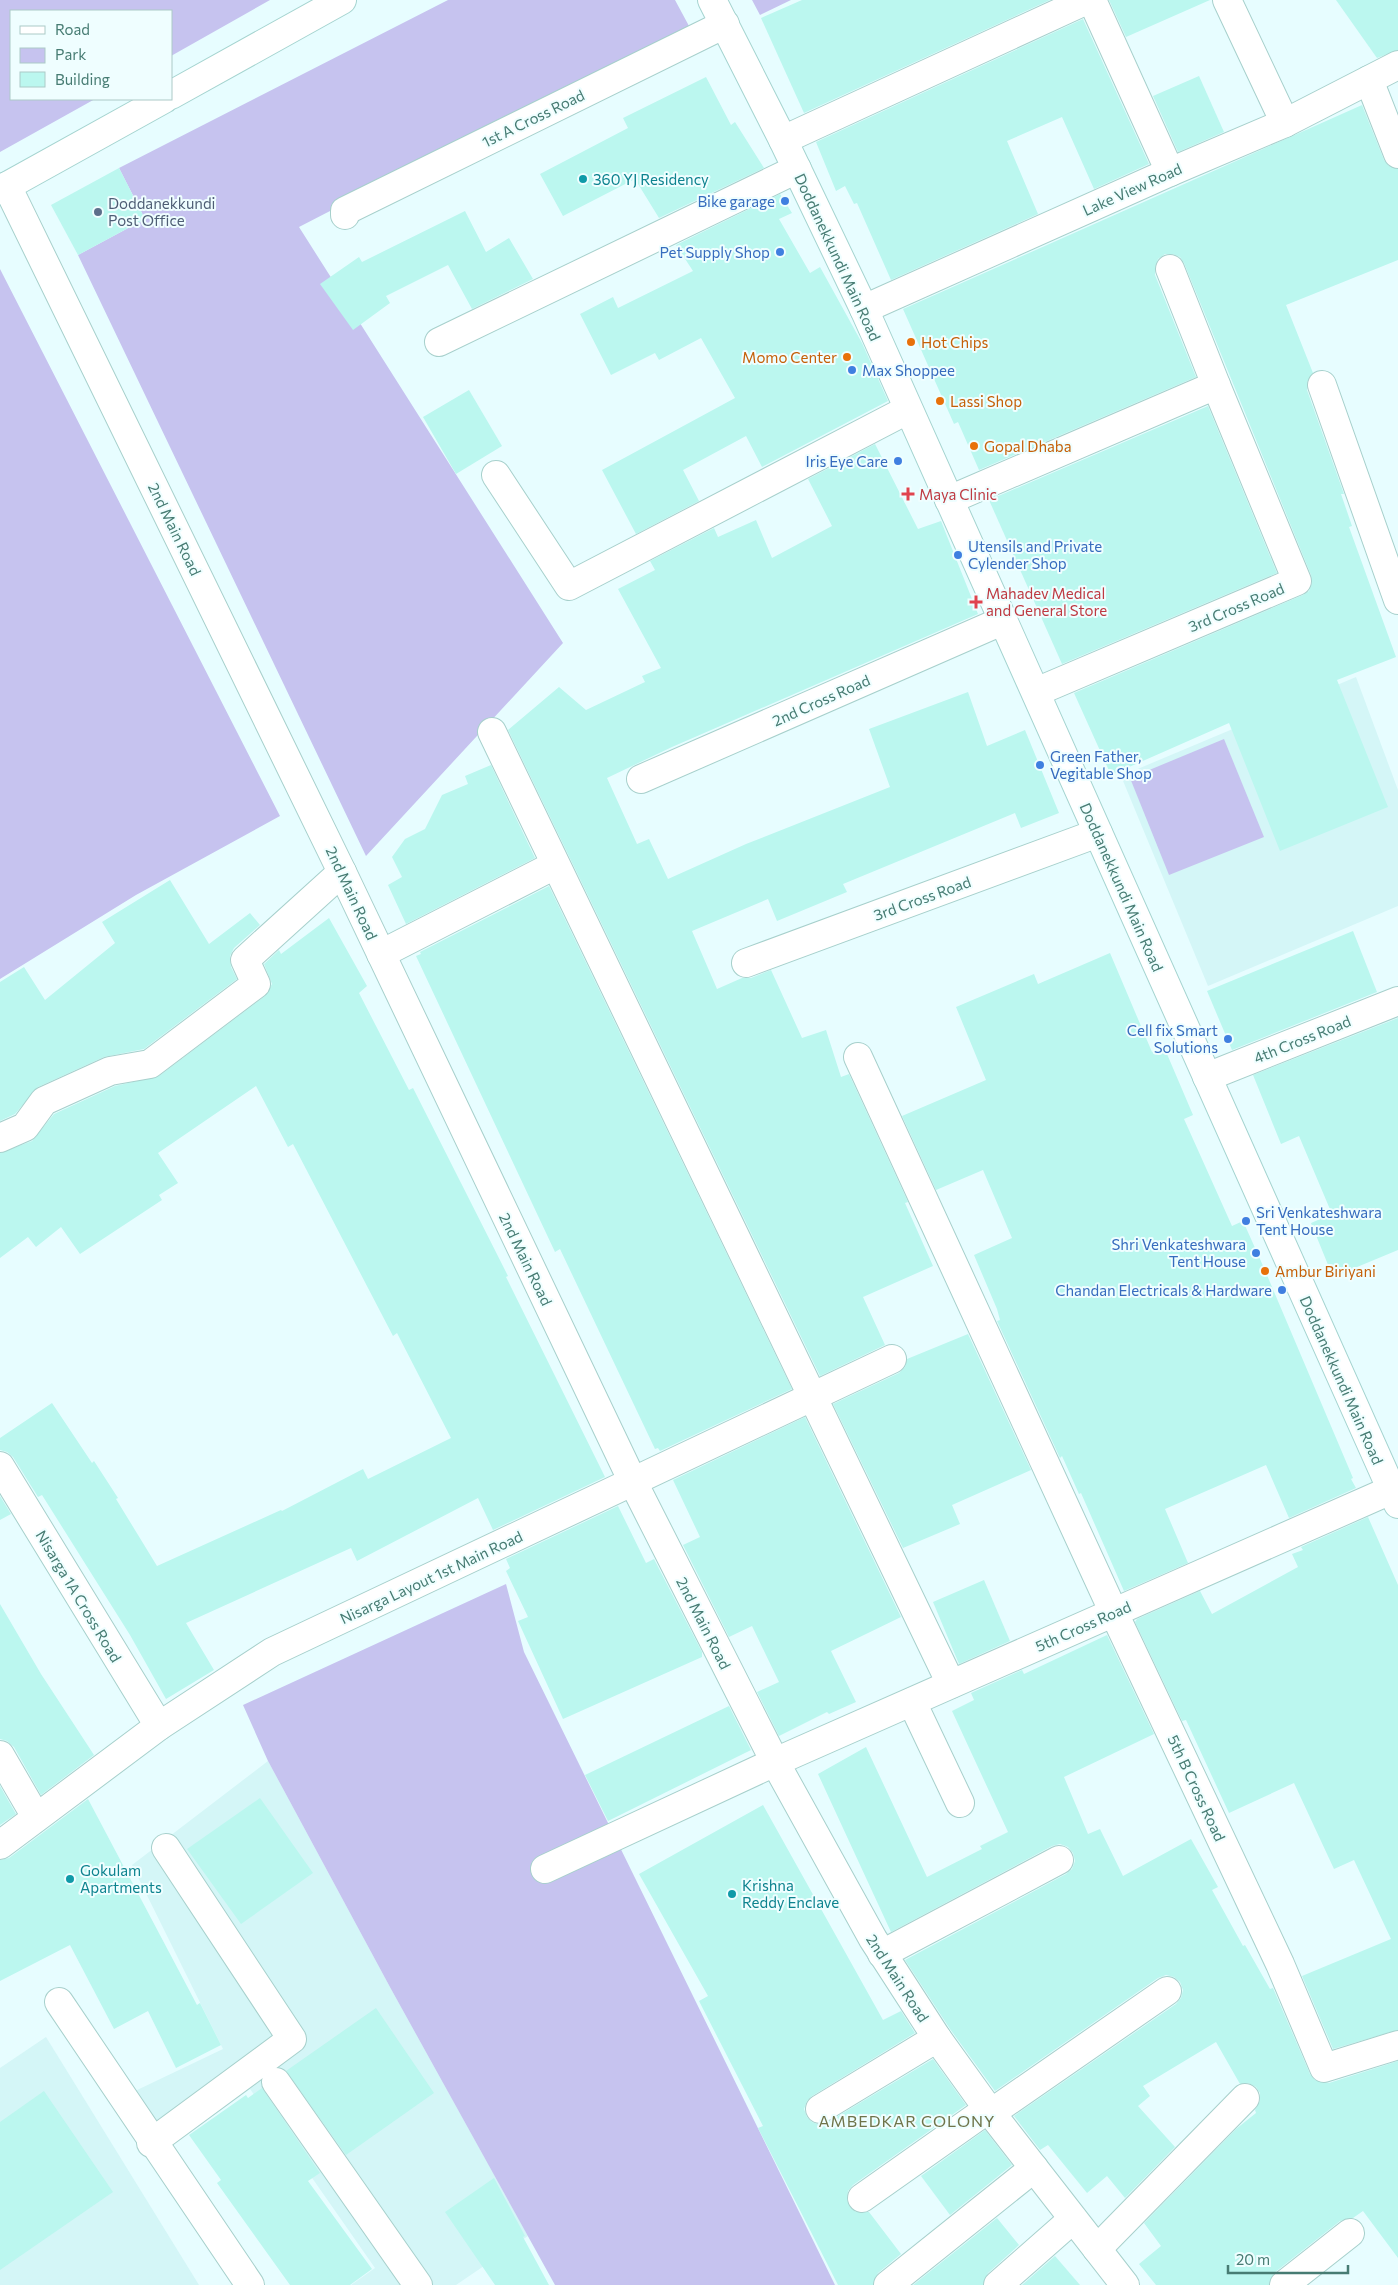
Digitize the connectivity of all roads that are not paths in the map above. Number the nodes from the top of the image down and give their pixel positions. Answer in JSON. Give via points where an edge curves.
{"nodes":[{"id":1,"x":342,"y":0,"type":"edge"},
{"id":2,"x":1087,"y":0,"type":"edge"},
{"id":3,"x":1092,"y":0,"type":"edge"},
{"id":4,"x":1227,"y":0,"type":"edge"},
{"id":5,"x":718,"y":12,"type":"edge"},
{"id":6,"x":1398,"y":65,"type":"edge"},
{"id":7,"x":1369,"y":80,"type":"junction"},
{"id":8,"x":172,"y":94,"type":"edge"},
{"id":9,"x":162,"y":100,"type":"edge"},
{"id":10,"x":1286,"y":123,"type":"junction"},
{"id":11,"x":783,"y":140,"type":"junction"},
{"id":12,"x":1398,"y":154,"type":"edge"},
{"id":13,"x":797,"y":169,"type":"junction"},
{"id":14,"x":1170,"y":172,"type":"junction"},
{"id":15,"x":3,"y":188,"type":"edge"},
{"id":16,"x":345,"y":215,"type":"dead end"},
{"id":17,"x":1170,"y":269,"type":"dead end"},
{"id":18,"x":864,"y":309,"type":"junction"},
{"id":19,"x":439,"y":342,"type":"dead end"},
{"id":20,"x":1322,"y":385,"type":"dead end"},
{"id":21,"x":1216,"y":386,"type":"junction"},
{"id":22,"x":907,"y":410,"type":"junction"},
{"id":23,"x":496,"y":475,"type":"dead end"},
{"id":24,"x":949,"y":500,"type":"junction"},
{"id":25,"x":1398,"y":600,"type":"edge"},
{"id":26,"x":1002,"y":621,"type":"junction"},
{"id":27,"x":1036,"y":692,"type":"junction"},
{"id":28,"x":492,"y":732,"type":"dead end"},
{"id":29,"x":640,"y":779,"type":"dead end"},
{"id":30,"x":1098,"y":832,"type":"junction"},
{"id":31,"x":556,"y":866,"type":"junction"},
{"id":32,"x":342,"y":872,"type":"junction"},
{"id":33,"x":381,"y":954,"type":"junction"},
{"id":34,"x":746,"y":963,"type":"dead end"},
{"id":35,"x":1398,"y":1001,"type":"edge"},
{"id":36,"x":858,"y":1057,"type":"dead end"},
{"id":37,"x":1207,"y":1077,"type":"junction"},
{"id":38,"x":0,"y":1138,"type":"edge"},
{"id":39,"x":892,"y":1359,"type":"dead end"},
{"id":40,"x":813,"y":1397,"type":"junction"},
{"id":41,"x":0,"y":1466,"type":"edge"},
{"id":42,"x":633,"y":1482,"type":"junction"},
{"id":43,"x":1395,"y":1497,"type":"edge"},
{"id":44,"x":1114,"y":1613,"type":"junction"},
{"id":45,"x":951,"y":1684,"type":"junction"},
{"id":46,"x":912,"y":1702,"type":"junction"},
{"id":47,"x":159,"y":1726,"type":"junction"},
{"id":48,"x":0,"y":1755,"type":"edge"},
{"id":49,"x":775,"y":1762,"type":"junction"},
{"id":50,"x":960,"y":1803,"type":"dead end"},
{"id":51,"x":36,"y":1817,"type":"junction"},
{"id":52,"x":0,"y":1845,"type":"edge"},
{"id":53,"x":166,"y":1848,"type":"dead end"},
{"id":54,"x":1059,"y":1860,"type":"dead end"},
{"id":55,"x":545,"y":1869,"type":"dead end"},
{"id":56,"x":882,"y":1954,"type":"junction"},
{"id":57,"x":1168,"y":1990,"type":"dead end"},
{"id":58,"x":59,"y":2002,"type":"dead end"},
{"id":59,"x":937,"y":2038,"type":"junction"},
{"id":60,"x":1398,"y":2045,"type":"edge"},
{"id":61,"x":276,"y":2082,"type":"dead end"},
{"id":62,"x":1245,"y":2098,"type":"dead end"},
{"id":63,"x":820,"y":2109,"type":"dead end"},
{"id":64,"x":990,"y":2111,"type":"junction"},
{"id":65,"x":152,"y":2143,"type":"junction"},
{"id":66,"x":1034,"y":2168,"type":"junction"},
{"id":67,"x":862,"y":2198,"type":"dead end"},
{"id":68,"x":1073,"y":2219,"type":"junction"},
{"id":69,"x":1350,"y":2233,"type":"dead end"},
{"id":70,"x":1097,"y":2250,"type":"junction"},
{"id":71,"x":250,"y":2285,"type":"edge"},
{"id":72,"x":418,"y":2285,"type":"edge"},
{"id":73,"x":888,"y":2285,"type":"edge"},
{"id":74,"x":998,"y":2285,"type":"edge"},
{"id":75,"x":1125,"y":2285,"type":"edge"},
{"id":76,"x":1284,"y":2285,"type":"edge"}],
"edges":[{"from":1,"to":8,"type":"street"},
{"from":2,"to":11,"type":"street"},
{"from":3,"to":14,"type":"street"},
{"from":4,"to":10,"type":"street"},
{"from":5,"to":11,"type":"street","name":"Doddanekkundi Main Road"},
{"from":5,"to":16,"type":"street","name":"1st A Cross Road","via":[[345,211]]},
{"from":6,"to":7,"type":"street","name":"Lake View Road"},
{"from":7,"to":10,"type":"street","name":"Lake View Road"},
{"from":7,"to":12,"type":"street"},
{"from":9,"to":15,"type":"street"},
{"from":10,"to":14,"type":"street","name":"Lake View Road"},
{"from":11,"to":13,"type":"street","name":"Doddanekkundi Main Road"},
{"from":13,"to":18,"type":"street","name":"Doddanekkundi Main Road"},
{"from":13,"to":19,"type":"street"},
{"from":14,"to":18,"type":"street","name":"Lake View Road"},
{"from":15,"to":32,"type":"street","name":"2nd Main Road"},
{"from":17,"to":21,"type":"street","name":"3rd Cross Road"},
{"from":18,"to":22,"type":"street","name":"Doddanekkundi Main Road"},
{"from":20,"to":25,"type":"street"},
{"from":21,"to":24,"type":"street"},
{"from":21,"to":27,"type":"street","name":"3rd Cross Road","via":[[1297,580]]},
{"from":22,"to":23,"type":"street","via":[[569,586]]},
{"from":22,"to":24,"type":"street","name":"Doddanekkundi Main Road"},
{"from":24,"to":26,"type":"street","name":"Doddanekkundi Main Road"},
{"from":26,"to":27,"type":"street","name":"Doddanekkundi Main Road"},
{"from":26,"to":29,"type":"street","name":"2nd Cross Road"},
{"from":27,"to":30,"type":"street","name":"Doddanekkundi Main Road"},
{"from":28,"to":31,"type":"street"},
{"from":30,"to":34,"type":"street","name":"3rd Cross Road"},
{"from":30,"to":37,"type":"street","name":"Doddanekkundi Main Road"},
{"from":31,"to":33,"type":"street"},
{"from":31,"to":40,"type":"street"},
{"from":32,"to":33,"type":"street","name":"2nd Main Road"},
{"from":32,"to":38,"type":"street","via":[[244,960],[256,984],[150,1064],[110,1071],[44,1101],[25,1127]]},
{"from":33,"to":42,"type":"street","name":"2nd Main Road"},
{"from":35,"to":37,"type":"street","name":"4th Cross Road"},
{"from":36,"to":44,"type":"street","name":"5th B Cross Road"},
{"from":37,"to":43,"type":"street","name":"Doddanekkundi Main Road"},
{"from":39,"to":40,"type":"street","name":"Nisarga Layout 1st Main Road"},
{"from":40,"to":42,"type":"street","name":"Nisarga Layout 1st Main Road"},
{"from":40,"to":45,"type":"street"},
{"from":41,"to":47,"type":"street","name":"Nisarga 1A Cross Road"},
{"from":42,"to":47,"type":"street","name":"Nisarga Layout 1st Main Road","via":[[272,1652]]},
{"from":42,"to":49,"type":"street","name":"2nd Main Road"},
{"from":43,"to":44,"type":"street","name":"5th Cross Road"},
{"from":44,"to":45,"type":"street","name":"5th Cross Road"},
{"from":44,"to":60,"type":"street","name":"5th B Cross Road","via":[[1280,1964],[1324,2068]]},
{"from":45,"to":46,"type":"street","name":"5th Cross Road"},
{"from":46,"to":49,"type":"street","name":"5th Cross Road"},
{"from":46,"to":50,"type":"street"},
{"from":47,"to":51,"type":"street","name":"Nisarga Layout 1st Main Road"},
{"from":48,"to":51,"type":"street"},
{"from":49,"to":55,"type":"street","name":"5th Cross Road"},
{"from":49,"to":56,"type":"street","name":"2nd Main Road"},
{"from":51,"to":52,"type":"street","name":"Nisarga Layout 1st Main Road"},
{"from":53,"to":65,"type":"street","via":[[292,2039]]},
{"from":54,"to":56,"type":"street"},
{"from":56,"to":59,"type":"street","name":"2nd Main Road"},
{"from":57,"to":64,"type":"street"},
{"from":58,"to":65,"type":"street"},
{"from":59,"to":63,"type":"street"},
{"from":59,"to":64,"type":"street","name":"2nd Main Road"},
{"from":61,"to":72,"type":"street"},
{"from":62,"to":70,"type":"street"},
{"from":64,"to":66,"type":"street","name":"2nd Main Road"},
{"from":64,"to":67,"type":"street"},
{"from":65,"to":71,"type":"street"},
{"from":66,"to":68,"type":"street","name":"2nd Main Road"},
{"from":66,"to":73,"type":"street"},
{"from":68,"to":70,"type":"street","name":"2nd Main Road"},
{"from":68,"to":74,"type":"street"},
{"from":69,"to":76,"type":"street"},
{"from":70,"to":75,"type":"street","name":"2nd Main Road"}]}
